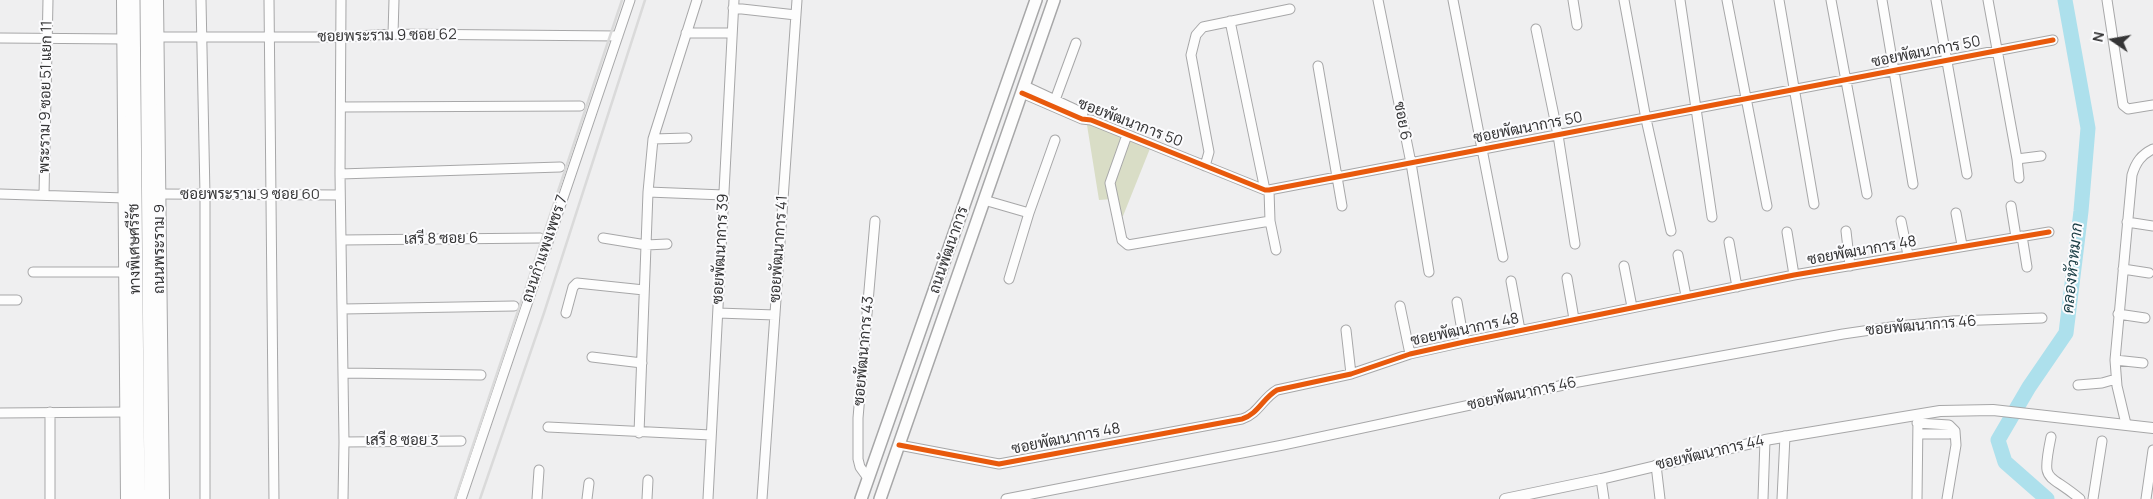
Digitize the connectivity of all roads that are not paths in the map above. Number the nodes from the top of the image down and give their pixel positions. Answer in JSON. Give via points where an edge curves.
{"nodes":[{"id":1,"x":48,"y":0,"type":"edge"},
{"id":2,"x":124,"y":0,"type":"edge"},
{"id":3,"x":132,"y":0,"type":"edge"},
{"id":4,"x":148,"y":0,"type":"edge"},
{"id":5,"x":156,"y":0,"type":"edge"},
{"id":6,"x":201,"y":0,"type":"edge"},
{"id":7,"x":269,"y":0,"type":"edge"},
{"id":8,"x":341,"y":0,"type":"edge"},
{"id":9,"x":394,"y":0,"type":"edge"},
{"id":10,"x":630,"y":0,"type":"edge"},
{"id":11,"x":697,"y":0,"type":"edge"},
{"id":12,"x":796,"y":0,"type":"edge"},
{"id":13,"x":1036,"y":0,"type":"edge"},
{"id":14,"x":1054,"y":0,"type":"edge"},
{"id":15,"x":1378,"y":0,"type":"edge"},
{"id":16,"x":1453,"y":0,"type":"edge"},
{"id":17,"x":1573,"y":0,"type":"edge"},
{"id":18,"x":1624,"y":0,"type":"edge"},
{"id":19,"x":1680,"y":0,"type":"edge"},
{"id":20,"x":1728,"y":0,"type":"edge"},
{"id":21,"x":1779,"y":0,"type":"edge"},
{"id":22,"x":1831,"y":0,"type":"edge"},
{"id":23,"x":1882,"y":0,"type":"edge"},
{"id":24,"x":1936,"y":0,"type":"edge"},
{"id":25,"x":1988,"y":0,"type":"edge"},
{"id":26,"x":2107,"y":0,"type":"edge"},
{"id":27,"x":733,"y":4,"type":"edge"},
{"id":28,"x":1290,"y":9,"type":"dead end"},
{"id":29,"x":796,"y":15,"type":"junction"},
{"id":30,"x":1230,"y":21,"type":"junction"},
{"id":31,"x":1577,"y":25,"type":"dead end"},
{"id":32,"x":1536,"y":29,"type":"dead end"},
{"id":33,"x":686,"y":33,"type":"junction"},
{"id":34,"x":732,"y":33,"type":"junction"},
{"id":35,"x":392,"y":34,"type":"junction"},
{"id":36,"x":269,"y":36,"type":"junction"},
{"id":37,"x":618,"y":36,"type":"junction"},
{"id":38,"x":156,"y":37,"type":"junction"},
{"id":39,"x":341,"y":37,"type":"junction"},
{"id":40,"x":0,"y":38,"type":"edge"},
{"id":41,"x":48,"y":38,"type":"junction"},
{"id":42,"x":201,"y":38,"type":"junction"},
{"id":43,"x":125,"y":39,"type":"junction"},
{"id":44,"x":2052,"y":40,"type":"dead end"},
{"id":45,"x":1076,"y":43,"type":"dead end"},
{"id":46,"x":1998,"y":51,"type":"junction"},
{"id":47,"x":1948,"y":61,"type":"junction"},
{"id":48,"x":1318,"y":66,"type":"dead end"},
{"id":49,"x":1895,"y":71,"type":"junction"},
{"id":50,"x":1846,"y":80,"type":"junction"},
{"id":51,"x":1024,"y":90,"type":"junction"},
{"id":52,"x":1794,"y":90,"type":"junction"},
{"id":53,"x":1746,"y":99,"type":"junction"},
{"id":54,"x":1055,"y":100,"type":"junction"},
{"id":55,"x":2153,"y":105,"type":"edge"},
{"id":56,"x":580,"y":106,"type":"dead end"},
{"id":57,"x":341,"y":107,"type":"junction"},
{"id":58,"x":1696,"y":108,"type":"junction"},
{"id":59,"x":1646,"y":119,"type":"junction"},
{"id":60,"x":1091,"y":120,"type":"junction"},
{"id":61,"x":1127,"y":135,"type":"junction"},
{"id":62,"x":1558,"y":135,"type":"junction"},
{"id":63,"x":687,"y":138,"type":"dead end"},
{"id":64,"x":653,"y":139,"type":"junction"},
{"id":65,"x":1055,"y":140,"type":"dead end"},
{"id":66,"x":2153,"y":149,"type":"edge"},
{"id":67,"x":1481,"y":150,"type":"junction"},
{"id":68,"x":2041,"y":156,"type":"dead end"},
{"id":69,"x":2017,"y":159,"type":"junction"},
{"id":70,"x":1411,"y":163,"type":"junction"},
{"id":71,"x":1205,"y":166,"type":"junction"},
{"id":72,"x":560,"y":168,"type":"dead end"},
{"id":73,"x":340,"y":174,"type":"junction"},
{"id":74,"x":1967,"y":174,"type":"dead end"},
{"id":75,"x":1338,"y":177,"type":"junction"},
{"id":76,"x":2019,"y":178,"type":"dead end"},
{"id":77,"x":1913,"y":184,"type":"dead end"},
{"id":78,"x":1267,"y":190,"type":"junction"},
{"id":79,"x":648,"y":192,"type":"junction"},
{"id":80,"x":0,"y":194,"type":"edge"},
{"id":81,"x":159,"y":194,"type":"junction"},
{"id":82,"x":1867,"y":194,"type":"dead end"},
{"id":83,"x":44,"y":195,"type":"junction"},
{"id":84,"x":205,"y":195,"type":"junction"},
{"id":85,"x":340,"y":195,"type":"junction"},
{"id":86,"x":724,"y":195,"type":"junction"},
{"id":87,"x":270,"y":196,"type":"junction"},
{"id":88,"x":126,"y":198,"type":"junction"},
{"id":89,"x":984,"y":200,"type":"junction"},
{"id":90,"x":1814,"y":204,"type":"dead end"},
{"id":91,"x":1342,"y":206,"type":"dead end"},
{"id":92,"x":1767,"y":206,"type":"dead end"},
{"id":93,"x":2011,"y":206,"type":"dead end"},
{"id":94,"x":1029,"y":213,"type":"junction"},
{"id":95,"x":1956,"y":214,"type":"dead end"},
{"id":96,"x":1712,"y":217,"type":"dead end"},
{"id":97,"x":1901,"y":220,"type":"dead end"},
{"id":98,"x":875,"y":221,"type":"dead end"},
{"id":99,"x":1270,"y":221,"type":"junction"},
{"id":100,"x":2127,"y":222,"type":"junction"},
{"id":101,"x":2153,"y":226,"type":"edge"},
{"id":102,"x":1671,"y":231,"type":"dead end"},
{"id":103,"x":1846,"y":231,"type":"dead end"},
{"id":104,"x":1788,"y":232,"type":"dead end"},
{"id":105,"x":2049,"y":232,"type":"dead end"},
{"id":106,"x":2019,"y":236,"type":"junction"},
{"id":107,"x":540,"y":238,"type":"dead end"},
{"id":108,"x":603,"y":238,"type":"dead end"},
{"id":109,"x":342,"y":240,"type":"junction"},
{"id":110,"x":1729,"y":242,"type":"dead end"},
{"id":111,"x":668,"y":244,"type":"dead end"},
{"id":112,"x":1575,"y":244,"type":"dead end"},
{"id":113,"x":646,"y":245,"type":"junction"},
{"id":114,"x":1962,"y":245,"type":"junction"},
{"id":115,"x":1276,"y":250,"type":"dead end"},
{"id":116,"x":1678,"y":255,"type":"dead end"},
{"id":117,"x":1908,"y":255,"type":"junction"},
{"id":118,"x":1503,"y":257,"type":"dead end"},
{"id":119,"x":1624,"y":266,"type":"dead end"},
{"id":120,"x":1850,"y":266,"type":"junction"},
{"id":121,"x":2027,"y":267,"type":"dead end"},
{"id":122,"x":2123,"y":269,"type":"junction"},
{"id":123,"x":33,"y":272,"type":"dead end"},
{"id":124,"x":126,"y":272,"type":"junction"},
{"id":125,"x":1429,"y":272,"type":"dead end"},
{"id":126,"x":2149,"y":272,"type":"dead end"},
{"id":127,"x":1794,"y":276,"type":"junction"},
{"id":128,"x":1567,"y":278,"type":"dead end"},
{"id":129,"x":1009,"y":279,"type":"dead end"},
{"id":130,"x":1511,"y":282,"type":"dead end"},
{"id":131,"x":1736,"y":286,"type":"junction"},
{"id":132,"x":644,"y":290,"type":"junction"},
{"id":133,"x":1686,"y":296,"type":"junction"},
{"id":134,"x":0,"y":300,"type":"edge"},
{"id":135,"x":17,"y":300,"type":"dead end"},
{"id":136,"x":1458,"y":302,"type":"dead end"},
{"id":137,"x":514,"y":306,"type":"dead end"},
{"id":138,"x":1400,"y":306,"type":"dead end"},
{"id":139,"x":1632,"y":307,"type":"junction"},
{"id":140,"x":343,"y":309,"type":"junction"},
{"id":141,"x":566,"y":313,"type":"dead end"},
{"id":142,"x":718,"y":313,"type":"junction"},
{"id":143,"x":2118,"y":314,"type":"junction"},
{"id":144,"x":775,"y":315,"type":"junction"},
{"id":145,"x":2042,"y":318,"type":"dead end"},
{"id":146,"x":2146,"y":318,"type":"dead end"},
{"id":147,"x":1574,"y":319,"type":"junction"},
{"id":148,"x":1346,"y":330,"type":"dead end"},
{"id":149,"x":1520,"y":330,"type":"junction"},
{"id":150,"x":1464,"y":342,"type":"junction"},
{"id":151,"x":1410,"y":354,"type":"junction"},
{"id":152,"x":592,"y":357,"type":"dead end"},
{"id":153,"x":2114,"y":360,"type":"junction"},
{"id":154,"x":642,"y":363,"type":"junction"},
{"id":155,"x":2143,"y":363,"type":"dead end"},
{"id":156,"x":344,"y":373,"type":"junction"},
{"id":157,"x":1351,"y":374,"type":"junction"},
{"id":158,"x":481,"y":375,"type":"dead end"},
{"id":159,"x":2116,"y":379,"type":"junction"},
{"id":160,"x":2078,"y":385,"type":"dead end"},
{"id":161,"x":50,"y":412,"type":"junction"},
{"id":162,"x":128,"y":412,"type":"junction"},
{"id":163,"x":0,"y":413,"type":"edge"},
{"id":164,"x":1918,"y":418,"type":"junction"},
{"id":165,"x":2126,"y":424,"type":"junction"},
{"id":166,"x":548,"y":427,"type":"dead end"},
{"id":167,"x":2153,"y":428,"type":"edge"},
{"id":168,"x":1955,"y":431,"type":"junction"},
{"id":169,"x":639,"y":433,"type":"junction"},
{"id":170,"x":1918,"y":434,"type":"junction"},
{"id":171,"x":711,"y":435,"type":"junction"},
{"id":172,"x":1785,"y":436,"type":"junction"},
{"id":173,"x":2051,"y":437,"type":"dead end"},
{"id":174,"x":1764,"y":440,"type":"junction"},
{"id":175,"x":461,"y":441,"type":"dead end"},
{"id":176,"x":2102,"y":441,"type":"dead end"},
{"id":177,"x":344,"y":442,"type":"junction"},
{"id":178,"x":898,"y":445,"type":"junction"},
{"id":179,"x":2153,"y":450,"type":"edge"},
{"id":180,"x":1656,"y":465,"type":"junction"},
{"id":181,"x":538,"y":470,"type":"dead end"},
{"id":182,"x":868,"y":478,"type":"junction"},
{"id":183,"x":1601,"y":479,"type":"junction"},
{"id":184,"x":648,"y":480,"type":"dead end"},
{"id":185,"x":589,"y":484,"type":"dead end"},
{"id":186,"x":1542,"y":495,"type":"edge"},
{"id":187,"x":865,"y":498,"type":"edge"},
{"id":188,"x":50,"y":499,"type":"edge"},
{"id":189,"x":128,"y":499,"type":"edge"},
{"id":190,"x":137,"y":499,"type":"edge"},
{"id":191,"x":152,"y":499,"type":"edge"},
{"id":192,"x":162,"y":499,"type":"edge"},
{"id":193,"x":206,"y":499,"type":"edge"},
{"id":194,"x":274,"y":499,"type":"edge"},
{"id":195,"x":343,"y":499,"type":"edge"},
{"id":196,"x":461,"y":499,"type":"edge"},
{"id":197,"x":537,"y":499,"type":"edge"},
{"id":198,"x":587,"y":499,"type":"edge"},
{"id":199,"x":647,"y":499,"type":"edge"},
{"id":200,"x":708,"y":499,"type":"edge"},
{"id":201,"x":762,"y":499,"type":"edge"},
{"id":202,"x":880,"y":499,"type":"edge"},
{"id":203,"x":1006,"y":499,"type":"edge"},
{"id":204,"x":1505,"y":499,"type":"edge"},
{"id":205,"x":1604,"y":499,"type":"edge"},
{"id":206,"x":1660,"y":499,"type":"edge"},
{"id":207,"x":1763,"y":499,"type":"edge"},
{"id":208,"x":1782,"y":499,"type":"edge"},
{"id":209,"x":1917,"y":499,"type":"edge"},
{"id":210,"x":1947,"y":499,"type":"edge"},
{"id":211,"x":2080,"y":499,"type":"edge"},
{"id":212,"x":2093,"y":499,"type":"edge"},
{"id":213,"x":2146,"y":499,"type":"edge"}],
"edges":[{"from":1,"to":41,"type":"street","name":"พระราม 9 ซอย 51 แยก 11"},
{"from":2,"to":43,"type":"main road"},
{"from":3,"to":190,"type":"highway","name":"ทางพิเศษศรีรัช"},
{"from":4,"to":191,"type":"highway","name":"ทางพิเศษศรีรัช"},
{"from":5,"to":38,"type":"main road","name":"ถนนพระราม 9"},
{"from":6,"to":42,"type":"street"},
{"from":7,"to":36,"type":"street"},
{"from":8,"to":39,"type":"street"},
{"from":9,"to":35,"type":"street"},
{"from":10,"to":37,"type":"street","name":"ถนนกำแพงเพชร 7"},
{"from":11,"to":33,"type":"street"},
{"from":12,"to":29,"type":"street","name":"ซอยพัฒนาการ 41"},
{"from":13,"to":182,"type":"main road","name":"ถนนพัฒนาการ"},
{"from":14,"to":51,"type":"main road","name":"ถนนพัฒนาการ"},
{"from":15,"to":70,"type":"street","name":"ซอย 6"},
{"from":16,"to":67,"type":"street"},
{"from":17,"to":31,"type":"street"},
{"from":18,"to":59,"type":"street"},
{"from":19,"to":58,"type":"street"},
{"from":20,"to":53,"type":"street"},
{"from":21,"to":52,"type":"street"},
{"from":22,"to":50,"type":"street"},
{"from":23,"to":49,"type":"street"},
{"from":24,"to":47,"type":"street"},
{"from":25,"to":46,"type":"street"},
{"from":26,"to":55,"type":"street","via":[[2122,105],[2128,109]]},
{"from":27,"to":29,"type":"street"},
{"from":27,"to":34,"type":"street","name":"ซอยพัฒนาการ 39"},
{"from":28,"to":30,"type":"street"},
{"from":29,"to":144,"type":"street","name":"ซอยพัฒนาการ 41"},
{"from":30,"to":71,"type":"street","via":[[1203,27],[1192,46],[1209,152]]},
{"from":30,"to":78,"type":"street"},
{"from":32,"to":62,"type":"street"},
{"from":33,"to":34,"type":"street"},
{"from":33,"to":64,"type":"street"},
{"from":34,"to":86,"type":"street","name":"ซอยพัฒนาการ 39"},
{"from":35,"to":37,"type":"street","name":"ซอยพระราม 9 ซอย 62"},
{"from":35,"to":39,"type":"street","name":"ซอยพระราม 9 ซอย 62"},
{"from":36,"to":39,"type":"street","name":"ซอยพระราม 9 ซอย 62"},
{"from":36,"to":42,"type":"street","name":"ซอยพระราม 9 ซอย 62"},
{"from":36,"to":87,"type":"street"},
{"from":37,"to":196,"type":"street","name":"ถนนกำแพงเพชร 7"},
{"from":38,"to":42,"type":"street","name":"ซอยพระราม 9 ซอย 62"},
{"from":38,"to":81,"type":"main road","name":"ถนนพระราม 9"},
{"from":39,"to":57,"type":"street"},
{"from":40,"to":41,"type":"street"},
{"from":41,"to":43,"type":"street"},
{"from":41,"to":83,"type":"street","name":"พระราม 9 ซอย 51 แยก 11"},
{"from":42,"to":84,"type":"street"},
{"from":43,"to":88,"type":"main road"},
{"from":44,"to":46,"type":"street","name":"ซอยพัฒนาการ 50"},
{"from":45,"to":54,"type":"street"},
{"from":46,"to":47,"type":"street","name":"ซอยพัฒนาการ 50"},
{"from":46,"to":69,"type":"street"},
{"from":47,"to":49,"type":"street","name":"ซอยพัฒนาการ 50"},
{"from":47,"to":74,"type":"street"},
{"from":48,"to":75,"type":"street"},
{"from":49,"to":50,"type":"street","name":"ซอยพัฒนาการ 50"},
{"from":49,"to":77,"type":"street"},
{"from":50,"to":52,"type":"street","name":"ซอยพัฒนาการ 50"},
{"from":50,"to":82,"type":"street"},
{"from":51,"to":54,"type":"street","name":"ซอยพัฒนาการ 50"},
{"from":51,"to":60,"type":"street","name":"ซอยพัฒนาการ 50","via":[[1082,119]]},
{"from":51,"to":89,"type":"main road","name":"ถนนพัฒนาการ"},
{"from":52,"to":53,"type":"street","name":"ซอยพัฒนาการ 50"},
{"from":52,"to":90,"type":"street"},
{"from":53,"to":58,"type":"street","name":"ซอยพัฒนาการ 50"},
{"from":53,"to":92,"type":"street"},
{"from":54,"to":60,"type":"street","name":"ซอยพัฒนาการ 50"},
{"from":56,"to":57,"type":"street"},
{"from":57,"to":73,"type":"street"},
{"from":58,"to":59,"type":"street","name":"ซอยพัฒนาการ 50"},
{"from":58,"to":96,"type":"street"},
{"from":59,"to":62,"type":"street","name":"ซอยพัฒนาการ 50"},
{"from":59,"to":102,"type":"street"},
{"from":60,"to":61,"type":"street","name":"ซอยพัฒนาการ 50"},
{"from":61,"to":71,"type":"street","name":"ซอยพัฒนาการ 50"},
{"from":61,"to":99,"type":"street","via":[[1110,183],[1125,244],[1131,246]]},
{"from":62,"to":67,"type":"street","name":"ซอยพัฒนาการ 50"},
{"from":62,"to":112,"type":"street"},
{"from":63,"to":64,"type":"street"},
{"from":64,"to":79,"type":"street"},
{"from":65,"to":94,"type":"street"},
{"from":66,"to":100,"type":"street","via":[[2143,154],[2135,164]]},
{"from":67,"to":70,"type":"street","name":"ซอยพัฒนาการ 50"},
{"from":67,"to":118,"type":"street"},
{"from":68,"to":69,"type":"street"},
{"from":69,"to":76,"type":"street"},
{"from":70,"to":75,"type":"street","name":"ซอยพัฒนาการ 50"},
{"from":70,"to":125,"type":"street","name":"ซอย 6"},
{"from":71,"to":78,"type":"street","name":"ซอยพัฒนาการ 50"},
{"from":72,"to":73,"type":"street"},
{"from":73,"to":85,"type":"street"},
{"from":75,"to":78,"type":"street","name":"ซอยพัฒนาการ 50"},
{"from":75,"to":91,"type":"street"},
{"from":78,"to":99,"type":"street"},
{"from":79,"to":86,"type":"street"},
{"from":79,"to":113,"type":"street"},
{"from":80,"to":83,"type":"street"},
{"from":81,"to":84,"type":"street","name":"ซอยพระราม 9 ซอย 60"},
{"from":81,"to":192,"type":"main road","name":"ถนนพระราม 9"},
{"from":83,"to":88,"type":"street"},
{"from":84,"to":87,"type":"street","name":"ซอยพระราม 9 ซอย 60"},
{"from":84,"to":193,"type":"street"},
{"from":85,"to":87,"type":"street","name":"ซอยพระราม 9 ซอย 60"},
{"from":85,"to":109,"type":"street"},
{"from":86,"to":142,"type":"street","name":"ซอยพัฒนาการ 39"},
{"from":87,"to":194,"type":"street"},
{"from":88,"to":124,"type":"main road"},
{"from":89,"to":94,"type":"street"},
{"from":89,"to":178,"type":"main road","name":"ถนนพัฒนาการ"},
{"from":93,"to":106,"type":"street"},
{"from":94,"to":129,"type":"street"},
{"from":95,"to":114,"type":"street"},
{"from":97,"to":117,"type":"street"},
{"from":98,"to":182,"type":"street","name":"ซอยพัฒนาการ 43","via":[[858,418],[858,459]]},
{"from":99,"to":115,"type":"street"},
{"from":100,"to":101,"type":"street"},
{"from":100,"to":122,"type":"street"},
{"from":103,"to":120,"type":"street"},
{"from":104,"to":127,"type":"street"},
{"from":105,"to":106,"type":"street","name":"ซอยพัฒนาการ 48"},
{"from":106,"to":114,"type":"street","name":"ซอยพัฒนาการ 48"},
{"from":106,"to":121,"type":"street"},
{"from":107,"to":109,"type":"street","name":"เสรี 8 ซอย 6"},
{"from":108,"to":113,"type":"street"},
{"from":109,"to":140,"type":"street"},
{"from":110,"to":131,"type":"street"},
{"from":111,"to":113,"type":"street"},
{"from":113,"to":132,"type":"street"},
{"from":114,"to":117,"type":"street","name":"ซอยพัฒนาการ 48"},
{"from":116,"to":133,"type":"street"},
{"from":117,"to":120,"type":"street","name":"ซอยพัฒนาการ 48"},
{"from":119,"to":139,"type":"street"},
{"from":120,"to":127,"type":"street","name":"ซอยพัฒนาการ 48"},
{"from":122,"to":126,"type":"street"},
{"from":122,"to":143,"type":"street"},
{"from":123,"to":124,"type":"street"},
{"from":124,"to":162,"type":"main road"},
{"from":127,"to":131,"type":"street","name":"ซอยพัฒนาการ 48"},
{"from":128,"to":147,"type":"street"},
{"from":130,"to":149,"type":"street"},
{"from":131,"to":133,"type":"street","name":"ซอยพัฒนาการ 48"},
{"from":132,"to":141,"type":"street","via":[[577,283]]},
{"from":132,"to":154,"type":"street"},
{"from":133,"to":139,"type":"street","name":"ซอยพัฒนาการ 48"},
{"from":134,"to":135,"type":"street"},
{"from":136,"to":150,"type":"street"},
{"from":137,"to":140,"type":"street"},
{"from":138,"to":151,"type":"street"},
{"from":139,"to":147,"type":"street","name":"ซอยพัฒนาการ 48"},
{"from":140,"to":156,"type":"street"},
{"from":142,"to":144,"type":"street"},
{"from":142,"to":171,"type":"street","name":"ซอยพัฒนาการ 39"},
{"from":143,"to":146,"type":"street"},
{"from":143,"to":153,"type":"street"},
{"from":144,"to":201,"type":"street","name":"ซอยพัฒนาการ 41"},
{"from":145,"to":203,"type":"street","name":"ซอยพัฒนาการ 46","via":[[1954,321],[1843,334],[1573,383]]},
{"from":147,"to":149,"type":"street","name":"ซอยพัฒนาการ 48"},
{"from":148,"to":157,"type":"street"},
{"from":149,"to":150,"type":"street","name":"ซอยพัฒนาการ 48"},
{"from":150,"to":151,"type":"street","name":"ซอยพัฒนาการ 48"},
{"from":151,"to":157,"type":"street","name":"ซอยพัฒนาการ 48"},
{"from":152,"to":154,"type":"street"},
{"from":153,"to":155,"type":"street"},
{"from":153,"to":159,"type":"street"},
{"from":154,"to":169,"type":"street"},
{"from":156,"to":158,"type":"street"},
{"from":156,"to":177,"type":"street"},
{"from":157,"to":178,"type":"street","name":"ซอยพัฒนาการ 48","via":[[1277,390],[1254,413],[1242,419],[999,464]]},
{"from":159,"to":160,"type":"street"},
{"from":159,"to":165,"type":"street"},
{"from":161,"to":162,"type":"street"},
{"from":161,"to":163,"type":"street"},
{"from":161,"to":188,"type":"street"},
{"from":162,"to":189,"type":"main road"},
{"from":164,"to":165,"type":"street","name":"ซอยพัฒนาการ 44","via":[[1940,411],[1993,410]]},
{"from":164,"to":168,"type":"street","via":[[1949,425]]},
{"from":164,"to":170,"type":"street"},
{"from":164,"to":172,"type":"street","name":"ซอยพัฒนาการ 44"},
{"from":165,"to":167,"type":"street","name":"ซอยพัฒนาการ 44"},
{"from":166,"to":169,"type":"street"},
{"from":168,"to":170,"type":"street","via":[[1949,434]]},
{"from":168,"to":210,"type":"street","via":[[1956,445]]},
{"from":169,"to":171,"type":"street"},
{"from":170,"to":209,"type":"street"},
{"from":171,"to":200,"type":"street","name":"ซอยพัฒนาการ 39"},
{"from":172,"to":174,"type":"street","name":"ซอยพัฒนาการ 44"},
{"from":172,"to":208,"type":"street"},
{"from":173,"to":211,"type":"street","via":[[2045,468],[2048,475]]},
{"from":174,"to":180,"type":"street","name":"ซอยพัฒนาการ 44"},
{"from":174,"to":207,"type":"street"},
{"from":175,"to":177,"type":"street","name":"เสรี 8 ซอย 3"},
{"from":176,"to":212,"type":"street"},
{"from":177,"to":195,"type":"street"},
{"from":178,"to":202,"type":"main road","name":"ถนนพัฒนาการ"},
{"from":179,"to":213,"type":"street"},
{"from":180,"to":183,"type":"street","name":"ซอยพัฒนาการ 44"},
{"from":180,"to":206,"type":"street"},
{"from":181,"to":197,"type":"street"},
{"from":182,"to":187,"type":"main road","name":"ถนนพัฒนาการ"},
{"from":183,"to":186,"type":"street","name":"ซอยพัฒนาการ 44"},
{"from":183,"to":205,"type":"street"},
{"from":184,"to":199,"type":"street"},
{"from":185,"to":198,"type":"street"},
{"from":186,"to":204,"type":"street","name":"ซอยพัฒนาการ 44"}]}
